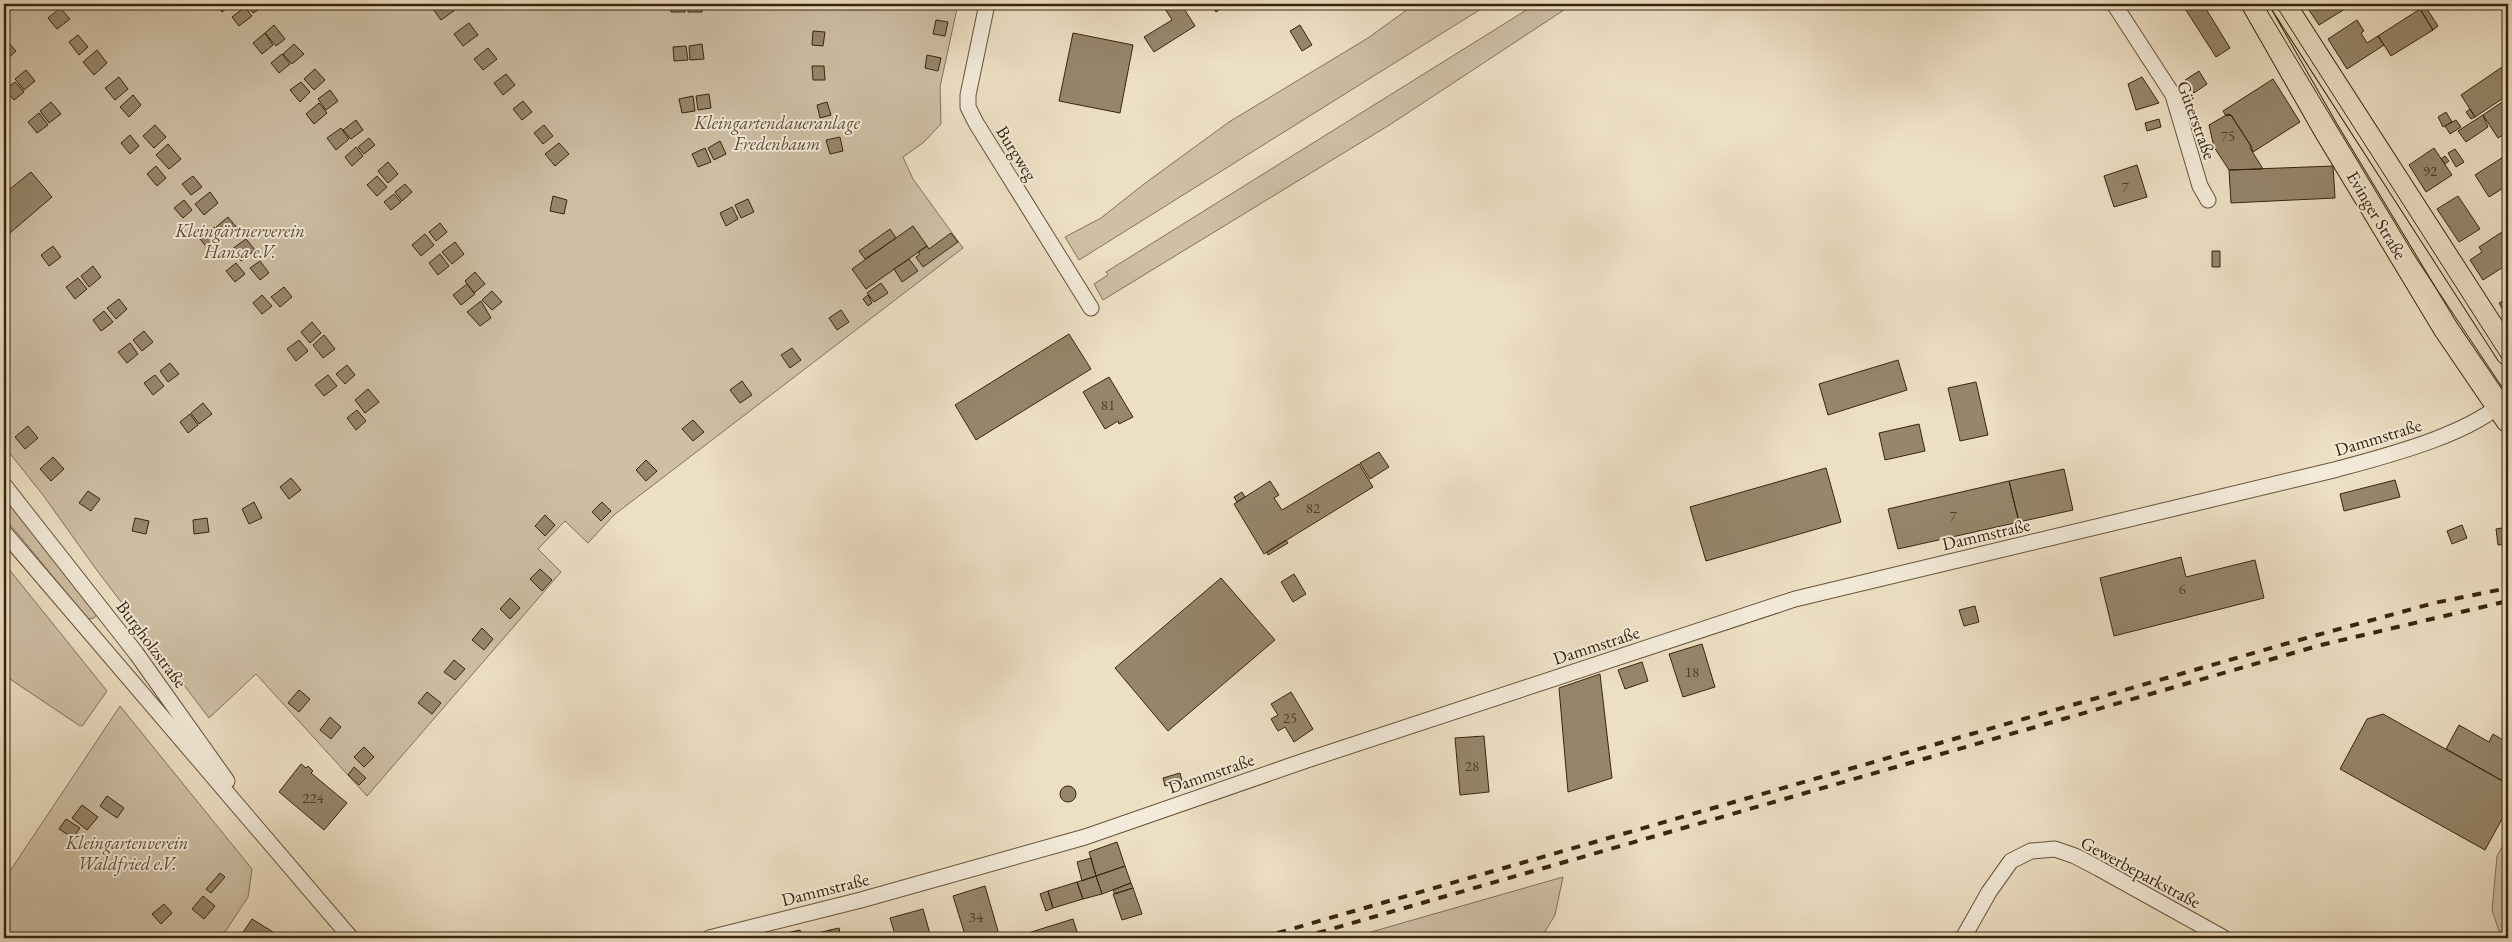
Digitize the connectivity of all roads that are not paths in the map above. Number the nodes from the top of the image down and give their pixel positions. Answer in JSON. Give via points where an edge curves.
{"nodes":[{"id":1,"x":987,"y":4,"type":"edge"},
{"id":2,"x":2114,"y":4,"type":"edge"},
{"id":3,"x":2254,"y":4,"type":"edge"},
{"id":4,"x":2284,"y":4,"type":"edge"},
{"id":5,"x":2208,"y":200,"type":"dead end"},
{"id":6,"x":1091,"y":308,"type":"dead end"},
{"id":7,"x":2508,"y":353,"type":"edge"},
{"id":8,"x":2506,"y":409,"type":"edge"},
{"id":9,"x":4,"y":485,"type":"edge"},
{"id":10,"x":4,"y":532,"type":"edge"},
{"id":11,"x":188,"y":724,"type":"junction"},
{"id":12,"x":175,"y":734,"type":"junction"},
{"id":13,"x":261,"y":832,"type":"junction"},
{"id":14,"x":351,"y":938,"type":"edge"},
{"id":15,"x":709,"y":938,"type":"edge"},
{"id":16,"x":1963,"y":938,"type":"edge"},
{"id":17,"x":2224,"y":938,"type":"edge"}],
"edges":[{"from":1,"to":6,"type":"street","name":"Burgweg","via":[[970,81],[968,107]]},
{"from":2,"to":5,"type":"street","name":"Güterstraße","via":[[2172,96],[2200,186]]},
{"from":3,"to":8,"type":"main road","name":"Evinger Straße","via":[[2446,330]]},
{"from":4,"to":7,"type":"main road","name":"Evinger Straße"},
{"from":8,"to":15,"type":"street","name":"Dammstraße","via":[[2434,440],[2371,460],[1795,599],[1085,836],[861,900]]},
{"from":9,"to":11,"type":"street","name":"Burgholzstraße"},
{"from":10,"to":12,"type":"street","name":"Burgholzstraße"},
{"from":11,"to":12,"type":"street"},
{"from":11,"to":13,"type":"street","name":"Burgholzstraße"},
{"from":12,"to":13,"type":"street","name":"Burgholzstraße"},
{"from":13,"to":14,"type":"street","name":"Burgholzstraße"},
{"from":16,"to":17,"type":"street","name":"Gewerbeparkstraße","via":[[2011,861],[2031,851],[2055,850],[2075,856]]}]}
